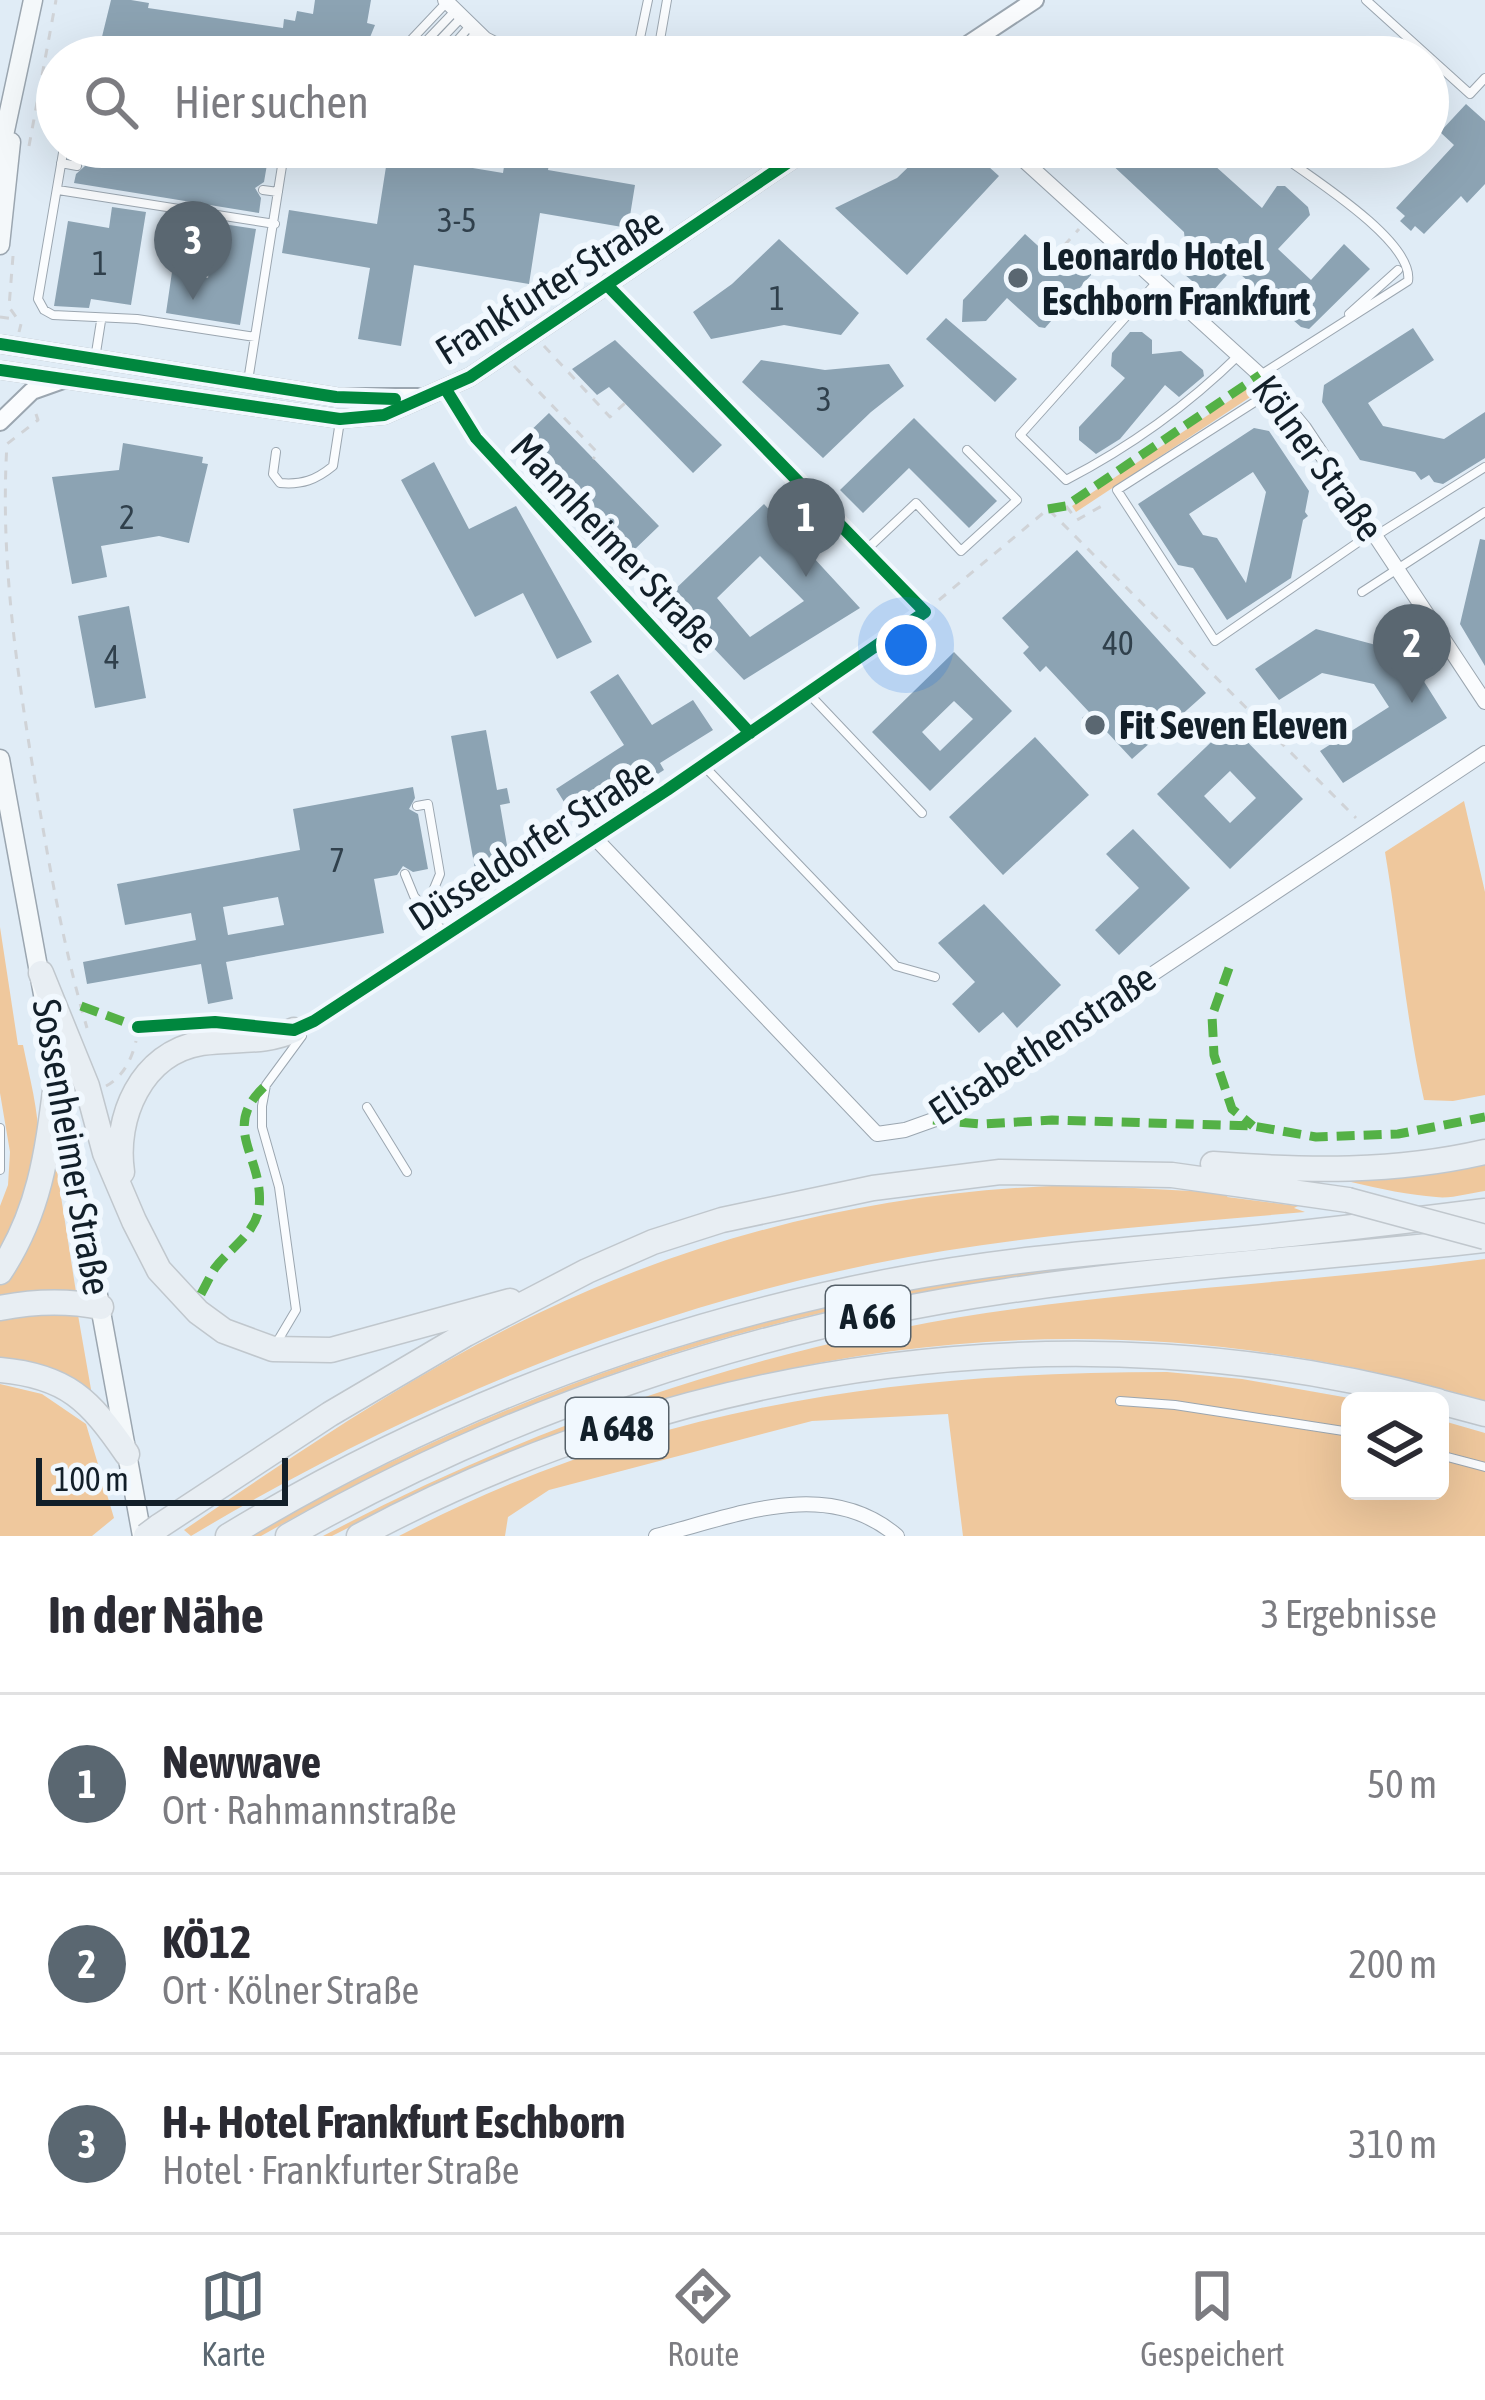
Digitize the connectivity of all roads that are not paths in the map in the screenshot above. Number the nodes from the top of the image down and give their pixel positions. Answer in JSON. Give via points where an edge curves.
{"nodes":[{"id":1,"x":33,"y":0,"type":"edge"},
{"id":2,"x":648,"y":0,"type":"edge"},
{"id":3,"x":667,"y":0,"type":"edge"},
{"id":4,"x":1366,"y":0,"type":"edge"},
{"id":5,"x":1030,"y":2,"type":"edge"},
{"id":6,"x":458,"y":16,"type":"edge"},
{"id":7,"x":427,"y":36,"type":"edge"},
{"id":8,"x":435,"y":36,"type":"edge"},
{"id":9,"x":484,"y":36,"type":"edge"},
{"id":10,"x":640,"y":36,"type":"edge"},
{"id":11,"x":661,"y":36,"type":"edge"},
{"id":12,"x":980,"y":36,"type":"edge"},
{"id":13,"x":1406,"y":36,"type":"edge"},
{"id":14,"x":1449,"y":75,"type":"edge"},
{"id":15,"x":1485,"y":78,"type":"edge"},
{"id":16,"x":16,"y":90,"type":"junction"},
{"id":17,"x":0,"y":154,"type":"edge"},
{"id":18,"x":61,"y":168,"type":"edge"},
{"id":19,"x":282,"y":168,"type":"edge"},
{"id":20,"x":777,"y":168,"type":"edge"},
{"id":21,"x":1032,"y":168,"type":"edge"},
{"id":22,"x":1297,"y":168,"type":"edge"},
{"id":23,"x":58,"y":190,"type":"junction"},
{"id":24,"x":263,"y":190,"type":"dead end"},
{"id":25,"x":278,"y":192,"type":"junction"},
{"id":26,"x":274,"y":224,"type":"junction"},
{"id":27,"x":7,"y":246,"type":"edge"},
{"id":28,"x":1398,"y":270,"type":"dead end"},
{"id":29,"x":1157,"y":282,"type":"junction"},
{"id":30,"x":608,"y":287,"type":"junction"},
{"id":31,"x":101,"y":320,"type":"junction"},
{"id":32,"x":1330,"y":331,"type":"junction"},
{"id":33,"x":255,"y":338,"type":"junction"},
{"id":34,"x":8,"y":345,"type":"edge"},
{"id":35,"x":1239,"y":355,"type":"junction"},
{"id":36,"x":95,"y":359,"type":"junction"},
{"id":37,"x":0,"y":370,"type":"edge"},
{"id":38,"x":1260,"y":375,"type":"junction"},
{"id":39,"x":73,"y":378,"type":"junction"},
{"id":40,"x":248,"y":383,"type":"junction"},
{"id":41,"x":1273,"y":390,"type":"junction"},
{"id":42,"x":441,"y":391,"type":"junction"},
{"id":43,"x":340,"y":419,"type":"junction"},
{"id":44,"x":0,"y":422,"type":"edge"},
{"id":45,"x":967,"y":450,"type":"dead end"},
{"id":46,"x":275,"y":452,"type":"dead end"},
{"id":47,"x":1485,"y":467,"type":"edge"},
{"id":48,"x":1485,"y":512,"type":"edge"},
{"id":49,"x":1375,"y":534,"type":"junction"},
{"id":50,"x":866,"y":550,"type":"junction"},
{"id":51,"x":1399,"y":571,"type":"junction"},
{"id":52,"x":1362,"y":592,"type":"dead end"},
{"id":53,"x":808,"y":692,"type":"junction"},
{"id":54,"x":1485,"y":702,"type":"edge"},
{"id":55,"x":750,"y":733,"type":"junction"},
{"id":56,"x":1485,"y":753,"type":"edge"},
{"id":57,"x":0,"y":759,"type":"edge"},
{"id":58,"x":703,"y":765,"type":"junction"},
{"id":59,"x":417,"y":806,"type":"dead end"},
{"id":60,"x":922,"y":813,"type":"dead end"},
{"id":61,"x":593,"y":836,"type":"junction"},
{"id":62,"x":405,"y":874,"type":"dead end"},
{"id":63,"x":427,"y":908,"type":"junction"},
{"id":64,"x":446,"y":936,"type":"junction"},
{"id":65,"x":40,"y":973,"type":"junction"},
{"id":66,"x":935,"y":977,"type":"dead end"},
{"id":67,"x":304,"y":1026,"type":"junction"},
{"id":68,"x":138,"y":1027,"type":"road end"},
{"id":69,"x":58,"y":1068,"type":"junction"},
{"id":70,"x":367,"y":1107,"type":"dead end"},
{"id":71,"x":0,"y":1127,"type":"edge"},
{"id":72,"x":1485,"y":1152,"type":"edge"},
{"id":73,"x":0,"y":1170,"type":"edge"},
{"id":74,"x":407,"y":1172,"type":"dead end"},
{"id":75,"x":1000,"y":1172,"type":"junction"},
{"id":76,"x":1485,"y":1211,"type":"edge"},
{"id":77,"x":1485,"y":1239,"type":"edge"},
{"id":78,"x":159,"y":1270,"type":"junction"},
{"id":79,"x":0,"y":1272,"type":"edge"},
{"id":80,"x":542,"y":1295,"type":"junction"},
{"id":81,"x":101,"y":1307,"type":"junction"},
{"id":82,"x":0,"y":1308,"type":"edge"},
{"id":83,"x":273,"y":1348,"type":"junction"},
{"id":84,"x":0,"y":1370,"type":"edge"},
{"id":85,"x":1401,"y":1392,"type":"edge"},
{"id":86,"x":1120,"y":1401,"type":"dead end"},
{"id":87,"x":1449,"y":1404,"type":"edge"},
{"id":88,"x":1485,"y":1414,"type":"edge"},
{"id":89,"x":1341,"y":1430,"type":"edge"},
{"id":90,"x":127,"y":1454,"type":"junction"},
{"id":91,"x":1449,"y":1457,"type":"edge"},
{"id":92,"x":1485,"y":1467,"type":"edge"},
{"id":93,"x":149,"y":1533,"type":"edge"},
{"id":94,"x":228,"y":1536,"type":"edge"},
{"id":95,"x":288,"y":1536,"type":"edge"},
{"id":96,"x":359,"y":1536,"type":"edge"},
{"id":97,"x":656,"y":1536,"type":"edge"},
{"id":98,"x":897,"y":1536,"type":"edge"}],
"edges":[{"from":1,"to":16,"type":"main road"},
{"from":2,"to":10,"type":"lane"},
{"from":3,"to":11,"type":"lane"},
{"from":4,"to":13,"type":"lane"},
{"from":5,"to":12,"type":"street"},
{"from":6,"to":7,"type":"lane"},
{"from":6,"to":8,"type":"lane"},
{"from":6,"to":9,"type":"street"},
{"from":14,"to":15,"type":"lane","via":[[1470,94]]},
{"from":16,"to":17,"type":"main road"},
{"from":16,"to":27,"type":"main road"},
{"from":18,"to":23,"type":"lane"},
{"from":19,"to":25,"type":"lane"},
{"from":20,"to":30,"type":"street","name":"Frankfurter Straße"},
{"from":21,"to":29,"type":"street","name":"Kölner Straße"},
{"from":22,"to":32,"type":"lane","via":[[1360,214],[1410,268],[1408,281]]},
{"from":23,"to":26,"type":"lane"},
{"from":23,"to":31,"type":"lane","via":[[39,305],[53,315]]},
{"from":24,"to":25,"type":"lane"},
{"from":25,"to":26,"type":"lane"},
{"from":26,"to":33,"type":"lane"},
{"from":28,"to":32,"type":"lane"},
{"from":29,"to":35,"type":"street","name":"Kölner Straße"},
{"from":29,"to":35,"type":"lane","via":[[1020,434],[1066,480],[1199,395]]},
{"from":30,"to":42,"type":"street","name":"Frankfurter Straße"},
{"from":30,"to":50,"type":"street"},
{"from":31,"to":33,"type":"lane"},
{"from":31,"to":36,"type":"lane"},
{"from":32,"to":38,"type":"lane"},
{"from":33,"to":40,"type":"lane"},
{"from":34,"to":36,"type":"street","name":"Frankfurter Straße"},
{"from":35,"to":38,"type":"street","name":"Kölner Straße"},
{"from":36,"to":40,"type":"street","name":"Frankfurter Straße"},
{"from":37,"to":39,"type":"street","name":"Frankfurter Straße"},
{"from":38,"to":41,"type":"street","name":"Kölner Straße"},
{"from":39,"to":43,"type":"street","name":"Frankfurter Straße"},
{"from":39,"to":44,"type":"street","via":[[43,385]]},
{"from":40,"to":42,"type":"street","name":"Frankfurter Straße","via":[[336,398]]},
{"from":41,"to":49,"type":"street","name":"Kölner Straße"},
{"from":41,"to":49,"type":"lane","via":[[1117,490],[1215,641]]},
{"from":42,"to":43,"type":"street","name":"Frankfurter Straße","via":[[385,415]]},
{"from":42,"to":55,"type":"street","name":"Mannheimer Straße"},
{"from":43,"to":46,"type":"lane","via":[[333,466],[317,478],[280,483]]},
{"from":45,"to":50,"type":"lane","via":[[1017,500],[962,551],[916,503]]},
{"from":47,"to":49,"type":"lane"},
{"from":48,"to":51,"type":"lane"},
{"from":49,"to":51,"type":"street","name":"Kölner Straße"},
{"from":50,"to":53,"type":"street","name":"Düsseldorfer Straße","via":[[925,612]]},
{"from":51,"to":52,"type":"lane"},
{"from":51,"to":54,"type":"street","name":"Kölner Straße"},
{"from":53,"to":55,"type":"street","name":"Düsseldorfer Straße"},
{"from":53,"to":60,"type":"lane"},
{"from":55,"to":58,"type":"street","name":"Düsseldorfer Straße"},
{"from":56,"to":61,"type":"street","name":"Elisabethenstraße","via":[[933,1120],[877,1134]]},
{"from":57,"to":65,"type":"main road","name":"Sossenheimer Straße"},
{"from":58,"to":61,"type":"street","name":"Düsseldorfer Straße"},
{"from":58,"to":66,"type":"lane","via":[[896,966]]},
{"from":59,"to":63,"type":"lane","via":[[428,804],[440,874]]},
{"from":61,"to":64,"type":"street","name":"Düsseldorfer Straße"},
{"from":62,"to":63,"type":"lane"},
{"from":63,"to":64,"type":"lane"},
{"from":64,"to":67,"type":"street","name":"Düsseldorfer Straße"},
{"from":65,"to":69,"type":"main road","name":"Sossenheimer Straße"},
{"from":65,"to":78,"type":"highway","via":[[105,1153]]},
{"from":67,"to":68,"type":"street"},
{"from":67,"to":78,"type":"highway","via":[[275,1039],[182,1049],[128,1103],[122,1175]]},
{"from":67,"to":83,"type":"lane","via":[[266,1085],[262,1106],[296,1310]]},
{"from":69,"to":79,"type":"highway","via":[[37,1200]]},
{"from":69,"to":81,"type":"main road","name":"Sossenheimer Straße"},
{"from":70,"to":74,"type":"lane"},
{"from":71,"to":73,"type":"lane"},
{"from":72,"to":75,"type":"highway","via":[[1366,1170],[1114,1158]]},
{"from":75,"to":77,"type":"highway","number":"A 66","bridge":true,"via":[[1172,1175],[1348,1200]]},
{"from":75,"to":80,"type":"highway","number":"A 66","via":[[722,1220],[653,1242]]},
{"from":76,"to":94,"type":"highway","number":"A 66","via":[[1005,1264],[726,1319],[449,1420]]},
{"from":77,"to":95,"type":"highway","number":"A 66","via":[[1008,1290],[839,1322],[551,1411],[377,1487]]},
{"from":78,"to":83,"type":"highway","via":[[224,1331]]},
{"from":80,"to":83,"type":"highway","via":[[331,1350]]},
{"from":80,"to":93,"type":"highway","number":"A 66","via":[[401,1370]]},
{"from":81,"to":82,"type":"highway","via":[[35,1301]]},
{"from":81,"to":90,"type":"main road","name":"Sossenheimer Straße"},
{"from":84,"to":90,"type":"highway","via":[[72,1390]]},
{"from":85,"to":96,"type":"highway","number":"A 648","via":[[1212,1358],[1034,1353],[890,1366],[660,1414],[466,1485]]},
{"from":86,"to":89,"type":"lane"},
{"from":87,"to":88,"type":"highway","number":"A 648"},
{"from":90,"to":93,"type":"main road","name":"Sossenheimer Straße"},
{"from":91,"to":92,"type":"lane"},
{"from":97,"to":98,"type":"street","via":[[791,1504],[836,1504],[871,1515]]}]}
